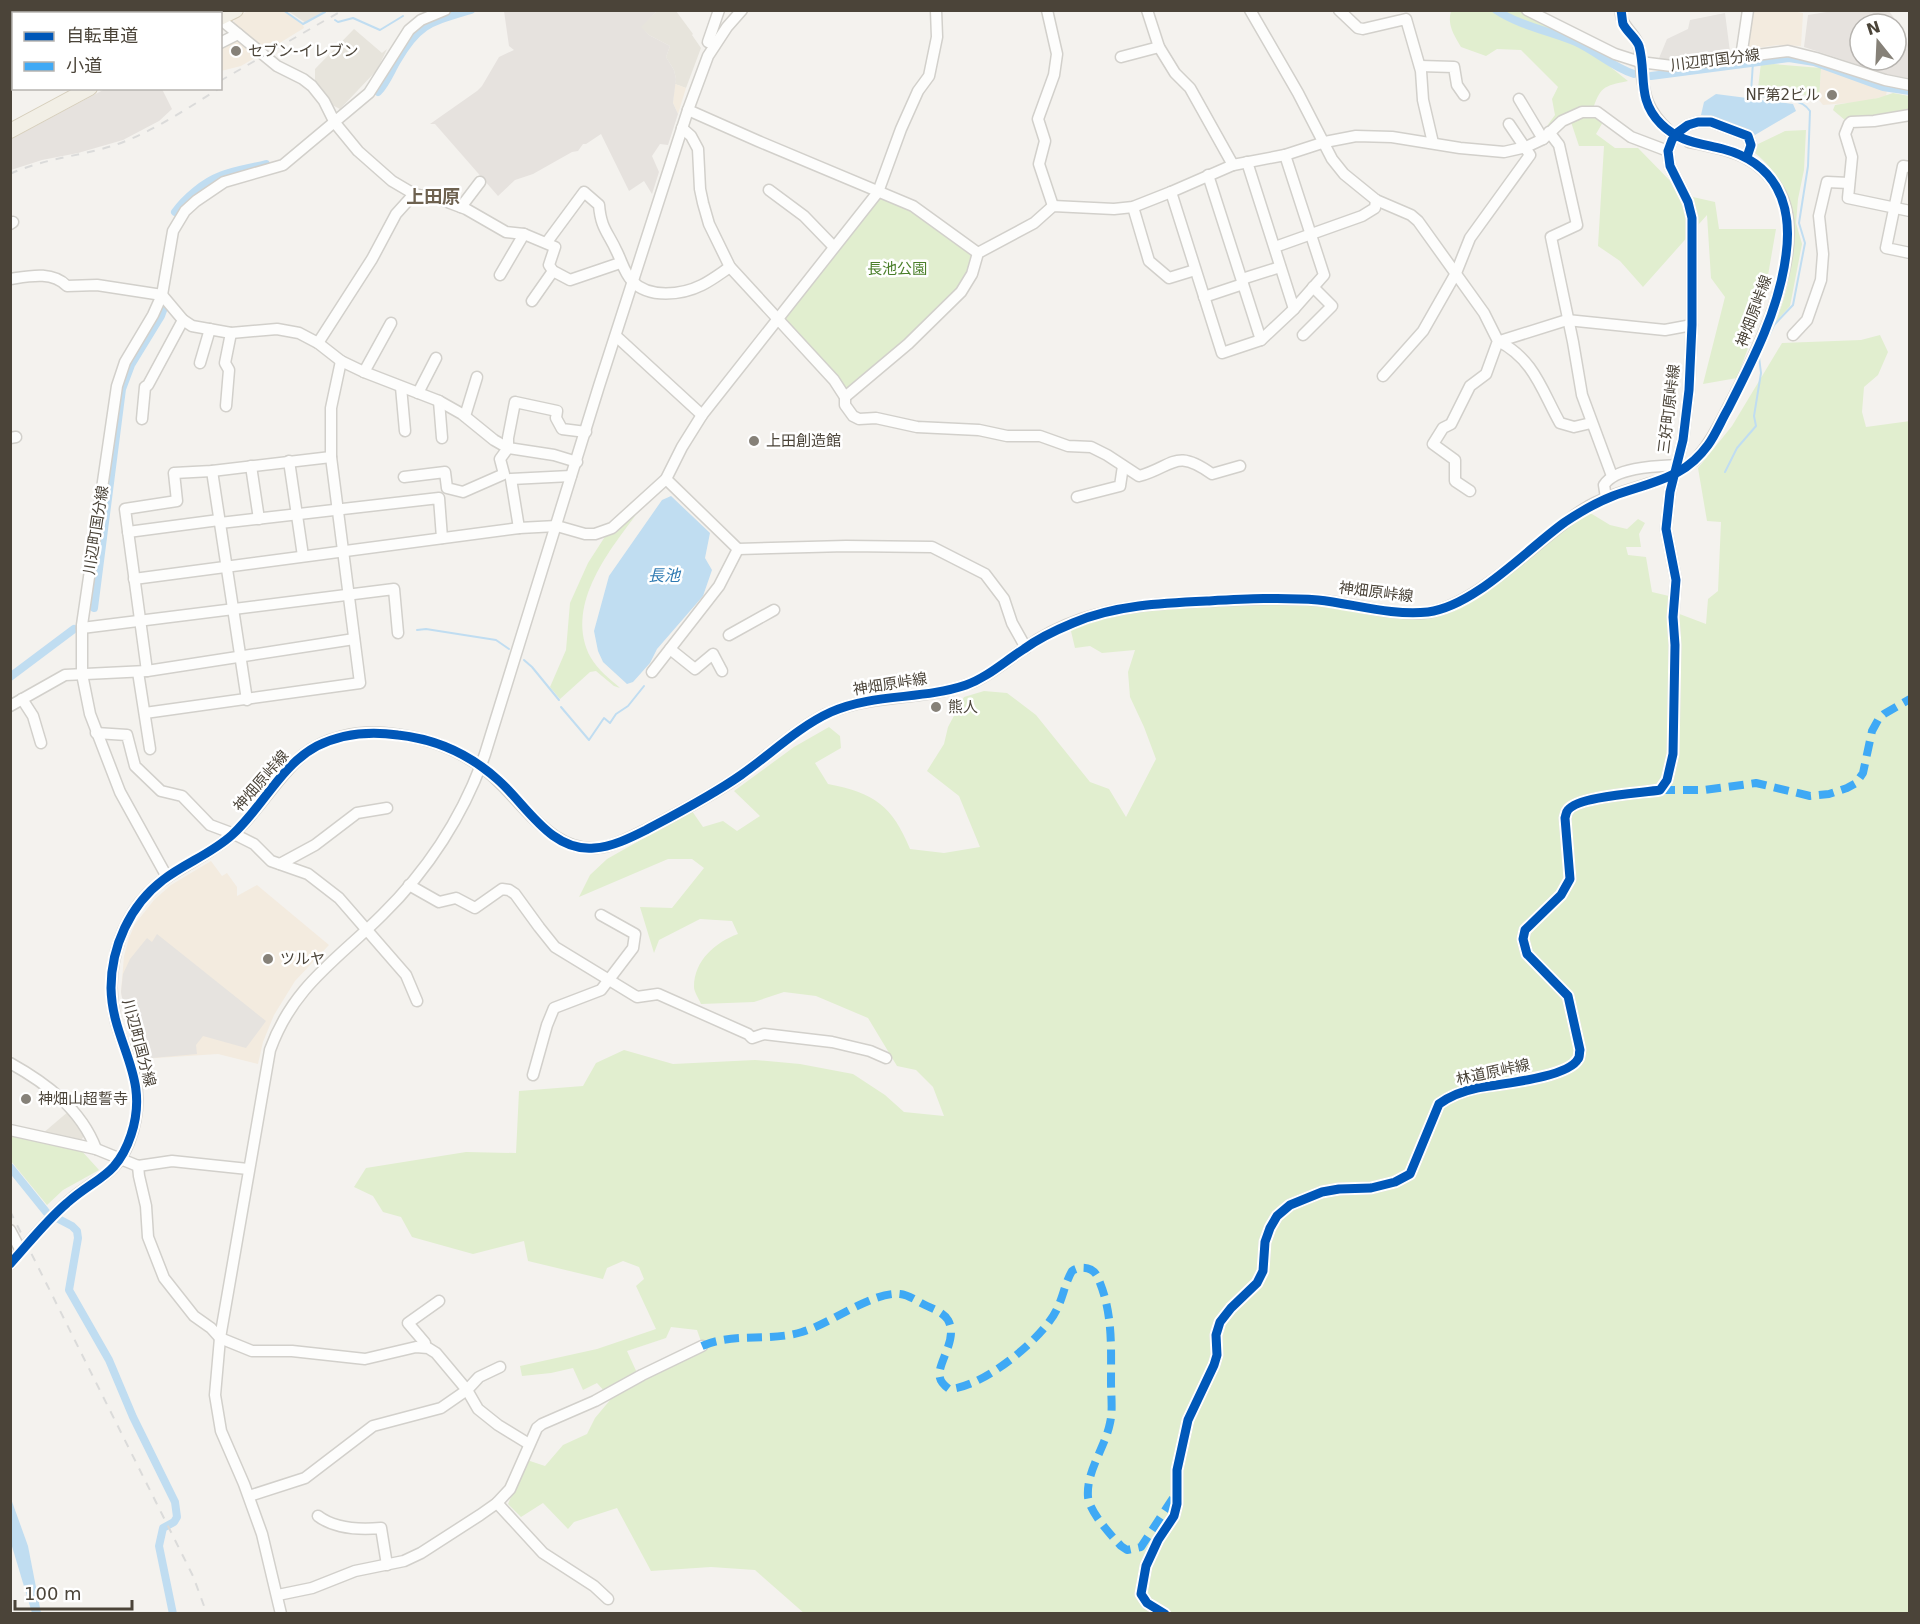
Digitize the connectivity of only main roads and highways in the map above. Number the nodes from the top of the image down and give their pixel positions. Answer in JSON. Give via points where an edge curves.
{"nodes":[{"id":1,"x":236,"y":10,"type":"edge"},
{"id":2,"x":222,"y":18,"type":"edge"},
{"id":3,"x":86,"y":90,"type":"edge"},
{"id":4,"x":10,"y":131,"type":"edge"}],
"edges":[{"from":1,"to":2,"type":"main road"},
{"from":3,"to":4,"type":"main road"}]}
